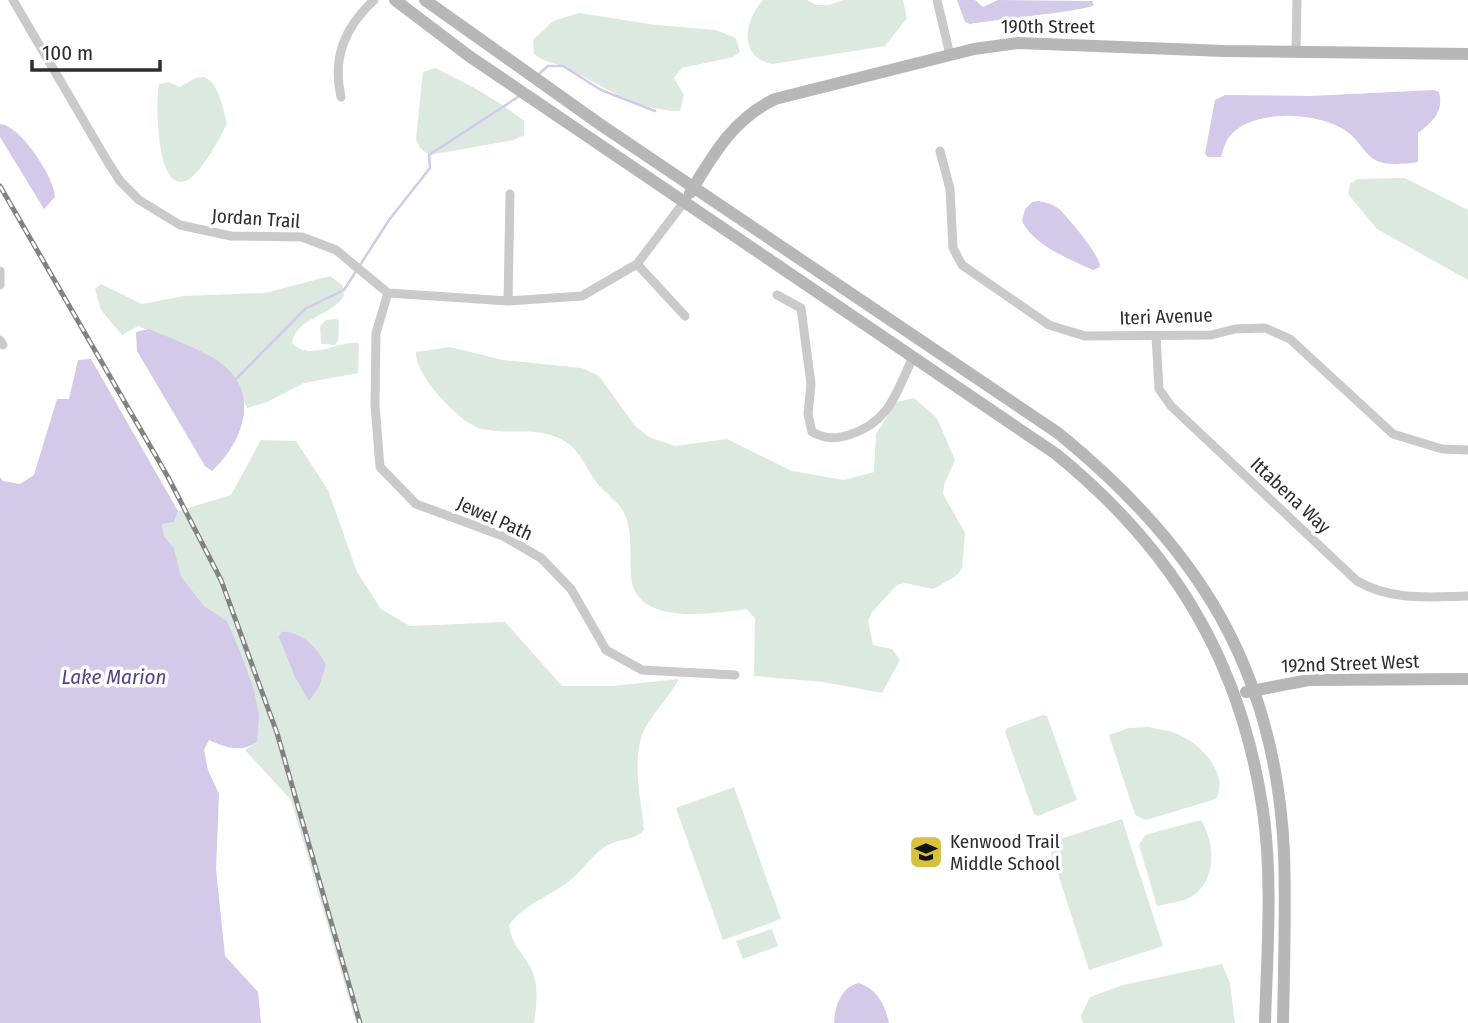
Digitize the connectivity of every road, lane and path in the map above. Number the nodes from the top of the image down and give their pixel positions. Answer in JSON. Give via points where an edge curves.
{"nodes":[{"id":1,"x":13,"y":0,"type":"edge"},
{"id":2,"x":374,"y":0,"type":"edge"},
{"id":3,"x":395,"y":0,"type":"edge"},
{"id":4,"x":425,"y":0,"type":"edge"},
{"id":5,"x":937,"y":0,"type":"edge"},
{"id":6,"x":1297,"y":0,"type":"edge"},
{"id":7,"x":1296,"y":52,"type":"junction"},
{"id":8,"x":1468,"y":54,"type":"edge"},
{"id":9,"x":950,"y":55,"type":"junction"},
{"id":10,"x":341,"y":97,"type":"dead end"},
{"id":11,"x":940,"y":151,"type":"dead end"},
{"id":12,"x":693,"y":187,"type":"junction"},
{"id":13,"x":510,"y":194,"type":"dead end"},
{"id":14,"x":684,"y":202,"type":"junction"},
{"id":15,"x":638,"y":264,"type":"junction"},
{"id":16,"x":0,"y":271,"type":"edge"},
{"id":17,"x":0,"y":285,"type":"edge"},
{"id":18,"x":388,"y":292,"type":"junction"},
{"id":19,"x":777,"y":295,"type":"dead end"},
{"id":20,"x":508,"y":301,"type":"junction"},
{"id":21,"x":685,"y":316,"type":"dead end"},
{"id":22,"x":1156,"y":336,"type":"junction"},
{"id":23,"x":913,"y":357,"type":"junction"},
{"id":24,"x":1468,"y":450,"type":"edge"},
{"id":25,"x":1468,"y":597,"type":"edge"},
{"id":26,"x":735,"y":674,"type":"dead end"},
{"id":27,"x":1468,"y":679,"type":"edge"},
{"id":28,"x":1253,"y":690,"type":"junction"},
{"id":29,"x":1236,"y":695,"type":"junction"},
{"id":30,"x":1265,"y":1023,"type":"edge"},
{"id":31,"x":1283,"y":1023,"type":"edge"}],
"edges":[{"from":1,"to":18,"type":"street","name":"Jordan Trail","via":[[106,159],[139,200],[180,225],[204,232],[302,237],[336,250]]},
{"from":2,"to":10,"type":"street","via":[[344,38],[337,77]]},
{"from":3,"to":14,"type":"main road","via":[[469,56]]},
{"from":4,"to":12,"type":"main road"},
{"from":5,"to":9,"type":"street"},
{"from":6,"to":7,"type":"street"},
{"from":7,"to":8,"type":"main road","name":"190th Street"},
{"from":7,"to":9,"type":"main road","name":"190th Street","via":[[1045,43]]},
{"from":9,"to":12,"type":"main road","name":"190th Street","via":[[760,106],[731,131]]},
{"from":11,"to":22,"type":"street","name":"Iteri Avenue","via":[[950,189],[953,247],[969,271],[1066,332]]},
{"from":12,"to":14,"type":"main road","name":"190th Street"},
{"from":12,"to":28,"type":"main road","via":[[1021,407],[1118,484],[1199,579],[1234,641]]},
{"from":13,"to":20,"type":"street"},
{"from":14,"to":15,"type":"street"},
{"from":14,"to":23,"type":"main road"},
{"from":15,"to":20,"type":"street","via":[[582,296]]},
{"from":15,"to":21,"type":"street"},
{"from":16,"to":17,"type":"street"},
{"from":18,"to":20,"type":"street"},
{"from":18,"to":26,"type":"street","name":"Jewel Path","via":[[376,333],[380,467],[416,504],[503,536],[541,558],[571,589],[606,650],[642,670]]},
{"from":19,"to":23,"type":"street","via":[[801,308],[811,384],[808,414],[812,432],[825,438],[870,428],[892,402]]},
{"from":22,"to":24,"type":"street","name":"Iteri Avenue","via":[[1265,328],[1290,339],[1392,434],[1442,449]]},
{"from":22,"to":25,"type":"street","name":"Ittabena Way","via":[[1159,389],[1171,406],[1357,581],[1399,597]]},
{"from":23,"to":29,"type":"main road","via":[[1056,454],[1123,514],[1182,588]]},
{"from":27,"to":28,"type":"main road","name":"192nd Street West","via":[[1309,680]]},
{"from":28,"to":29,"type":"main road","name":"192nd Street West"},
{"from":28,"to":31,"type":"main road","via":[[1268,740],[1284,852]]},
{"from":29,"to":30,"type":"main road","via":[[1263,813]]}]}
